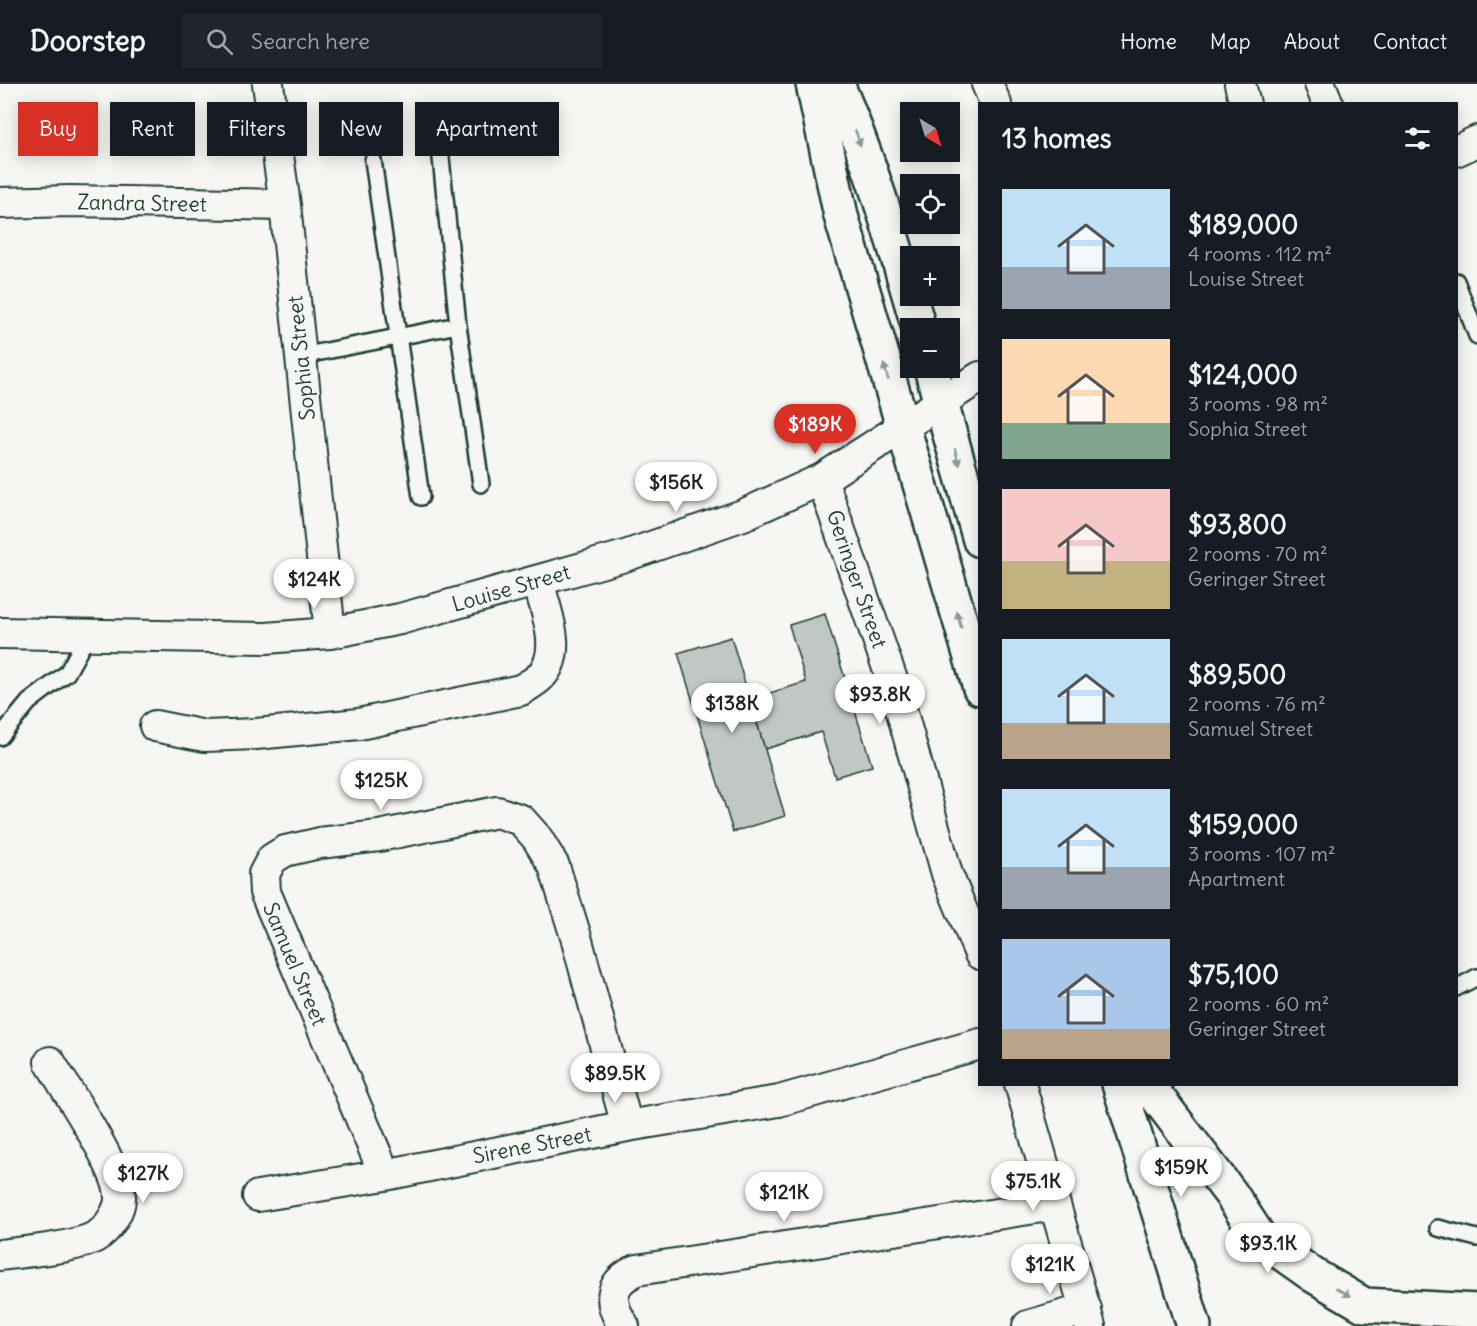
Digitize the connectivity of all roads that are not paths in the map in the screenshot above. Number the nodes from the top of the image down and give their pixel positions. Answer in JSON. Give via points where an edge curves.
{"nodes":[{"id":1,"x":268,"y":84,"type":"edge"},
{"id":2,"x":813,"y":84,"type":"edge"},
{"id":3,"x":837,"y":84,"type":"edge"},
{"id":4,"x":987,"y":84,"type":"edge"},
{"id":5,"x":1240,"y":84,"type":"edge"},
{"id":6,"x":1320,"y":84,"type":"edge"},
{"id":7,"x":995,"y":102,"type":"edge"},
{"id":8,"x":1244,"y":102,"type":"edge"},
{"id":9,"x":1327,"y":102,"type":"edge"},
{"id":10,"x":1477,"y":141,"type":"edge"},
{"id":11,"x":1458,"y":150,"type":"edge"},
{"id":12,"x":441,"y":156,"type":"edge"},
{"id":13,"x":373,"y":160,"type":"dead end"},
{"id":14,"x":0,"y":203,"type":"edge"},
{"id":15,"x":285,"y":205,"type":"junction"},
{"id":16,"x":1458,"y":285,"type":"edge"},
{"id":17,"x":916,"y":318,"type":"edge"},
{"id":18,"x":458,"y":325,"type":"junction"},
{"id":19,"x":1477,"y":336,"type":"edge"},
{"id":20,"x":398,"y":337,"type":"junction"},
{"id":21,"x":301,"y":356,"type":"junction"},
{"id":22,"x":934,"y":378,"type":"edge"},
{"id":23,"x":978,"y":378,"type":"edge"},
{"id":24,"x":941,"y":401,"type":"junction"},
{"id":25,"x":904,"y":428,"type":"junction"},
{"id":26,"x":822,"y":478,"type":"junction"},
{"id":27,"x":481,"y":484,"type":"dead end"},
{"id":28,"x":421,"y":497,"type":"dead end"},
{"id":29,"x":978,"y":533,"type":"edge"},
{"id":30,"x":538,"y":581,"type":"junction"},
{"id":31,"x":0,"y":633,"type":"edge"},
{"id":32,"x":330,"y":633,"type":"junction"},
{"id":33,"x":88,"y":635,"type":"junction"},
{"id":34,"x":978,"y":681,"type":"edge"},
{"id":35,"x":154,"y":726,"type":"dead end"},
{"id":36,"x":0,"y":737,"type":"edge"},
{"id":37,"x":978,"y":949,"type":"edge"},
{"id":38,"x":1477,"y":977,"type":"edge"},
{"id":39,"x":1458,"y":987,"type":"edge"},
{"id":40,"x":978,"y":1045,"type":"edge"},
{"id":41,"x":50,"y":1062,"type":"dead end"},
{"id":42,"x":1021,"y":1086,"type":"edge"},
{"id":43,"x":1120,"y":1086,"type":"edge"},
{"id":44,"x":1149,"y":1086,"type":"edge"},
{"id":45,"x":627,"y":1126,"type":"junction"},
{"id":46,"x":385,"y":1175,"type":"junction"},
{"id":47,"x":258,"y":1196,"type":"dead end"},
{"id":48,"x":1055,"y":1205,"type":"junction"},
{"id":49,"x":1438,"y":1228,"type":"dead end"},
{"id":50,"x":1477,"y":1238,"type":"edge"},
{"id":51,"x":0,"y":1255,"type":"edge"},
{"id":52,"x":1477,"y":1311,"type":"edge"},
{"id":53,"x":1088,"y":1318,"type":"edge"},
{"id":54,"x":624,"y":1326,"type":"edge"},
{"id":55,"x":1028,"y":1326,"type":"edge"},
{"id":56,"x":1194,"y":1326,"type":"edge"}],
"edges":[{"from":1,"to":15,"type":"street","name":"Sophia Street"},
{"from":25,"to":2,"type":"main road","one_way":true,"via":[[841,216]]},
{"from":3,"to":17,"type":"main road","one_way":true},
{"from":4,"to":7,"type":"street"},
{"from":5,"to":8,"type":"street"},
{"from":6,"to":9,"type":"street"},
{"from":10,"to":11,"type":"street"},
{"from":12,"to":18,"type":"lane"},
{"from":13,"to":20,"type":"lane"},
{"from":14,"to":15,"type":"street","name":"Zandra Street"},
{"from":15,"to":21,"type":"street","name":"Sophia Street"},
{"from":16,"to":19,"type":"lane"},
{"from":18,"to":20,"type":"lane"},
{"from":18,"to":27,"type":"lane"},
{"from":20,"to":21,"type":"lane"},
{"from":20,"to":28,"type":"lane"},
{"from":21,"to":32,"type":"street","name":"Sophia Street"},
{"from":22,"to":24,"type":"main road"},
{"from":23,"to":24,"type":"street","name":"Louise Street"},
{"from":24,"to":25,"type":"street","name":"Louise Street"},
{"from":24,"to":29,"type":"main road","one_way":true},
{"from":25,"to":26,"type":"street","name":"Louise Street"},
{"from":34,"to":25,"type":"main road","one_way":true},
{"from":26,"to":30,"type":"street","name":"Louise Street","via":[[743,515]]},
{"from":26,"to":37,"type":"street","name":"Geringer Street","via":[[896,691],[946,874]]},
{"from":30,"to":32,"type":"street","name":"Louise Street","via":[[400,620]]},
{"from":30,"to":35,"type":"street","via":[[553,652],[539,678],[520,690],[359,724],[205,736]]},
{"from":31,"to":33,"type":"street","name":"Louise Street"},
{"from":32,"to":33,"type":"street","name":"Louise Street","via":[[244,639]]},
{"from":33,"to":36,"type":"lane","via":[[67,673],[29,702]]},
{"from":38,"to":39,"type":"lane"},
{"from":40,"to":45,"type":"street","name":"Sirene Street","via":[[780,1101]]},
{"from":41,"to":51,"type":"street","via":[[114,1172],[121,1197],[114,1218],[95,1237]]},
{"from":42,"to":48,"type":"street"},
{"from":43,"to":56,"type":"main road"},
{"from":44,"to":52,"type":"main road","one_way":true,"via":[[1259,1237],[1313,1275],[1364,1305]]},
{"from":45,"to":46,"type":"street","name":"Sirene Street"},
{"from":45,"to":46,"type":"street","name":"Samuel Street","via":[[554,866],[521,820],[497,812],[285,851],[272,859],[264,874],[265,892]]},
{"from":46,"to":47,"type":"street","name":"Sirene Street"},
{"from":48,"to":53,"type":"street"},
{"from":48,"to":54,"type":"street","via":[[637,1270],[622,1278],[613,1293],[614,1306]]},
{"from":49,"to":50,"type":"lane"},
{"from":53,"to":55,"type":"street"}]}
